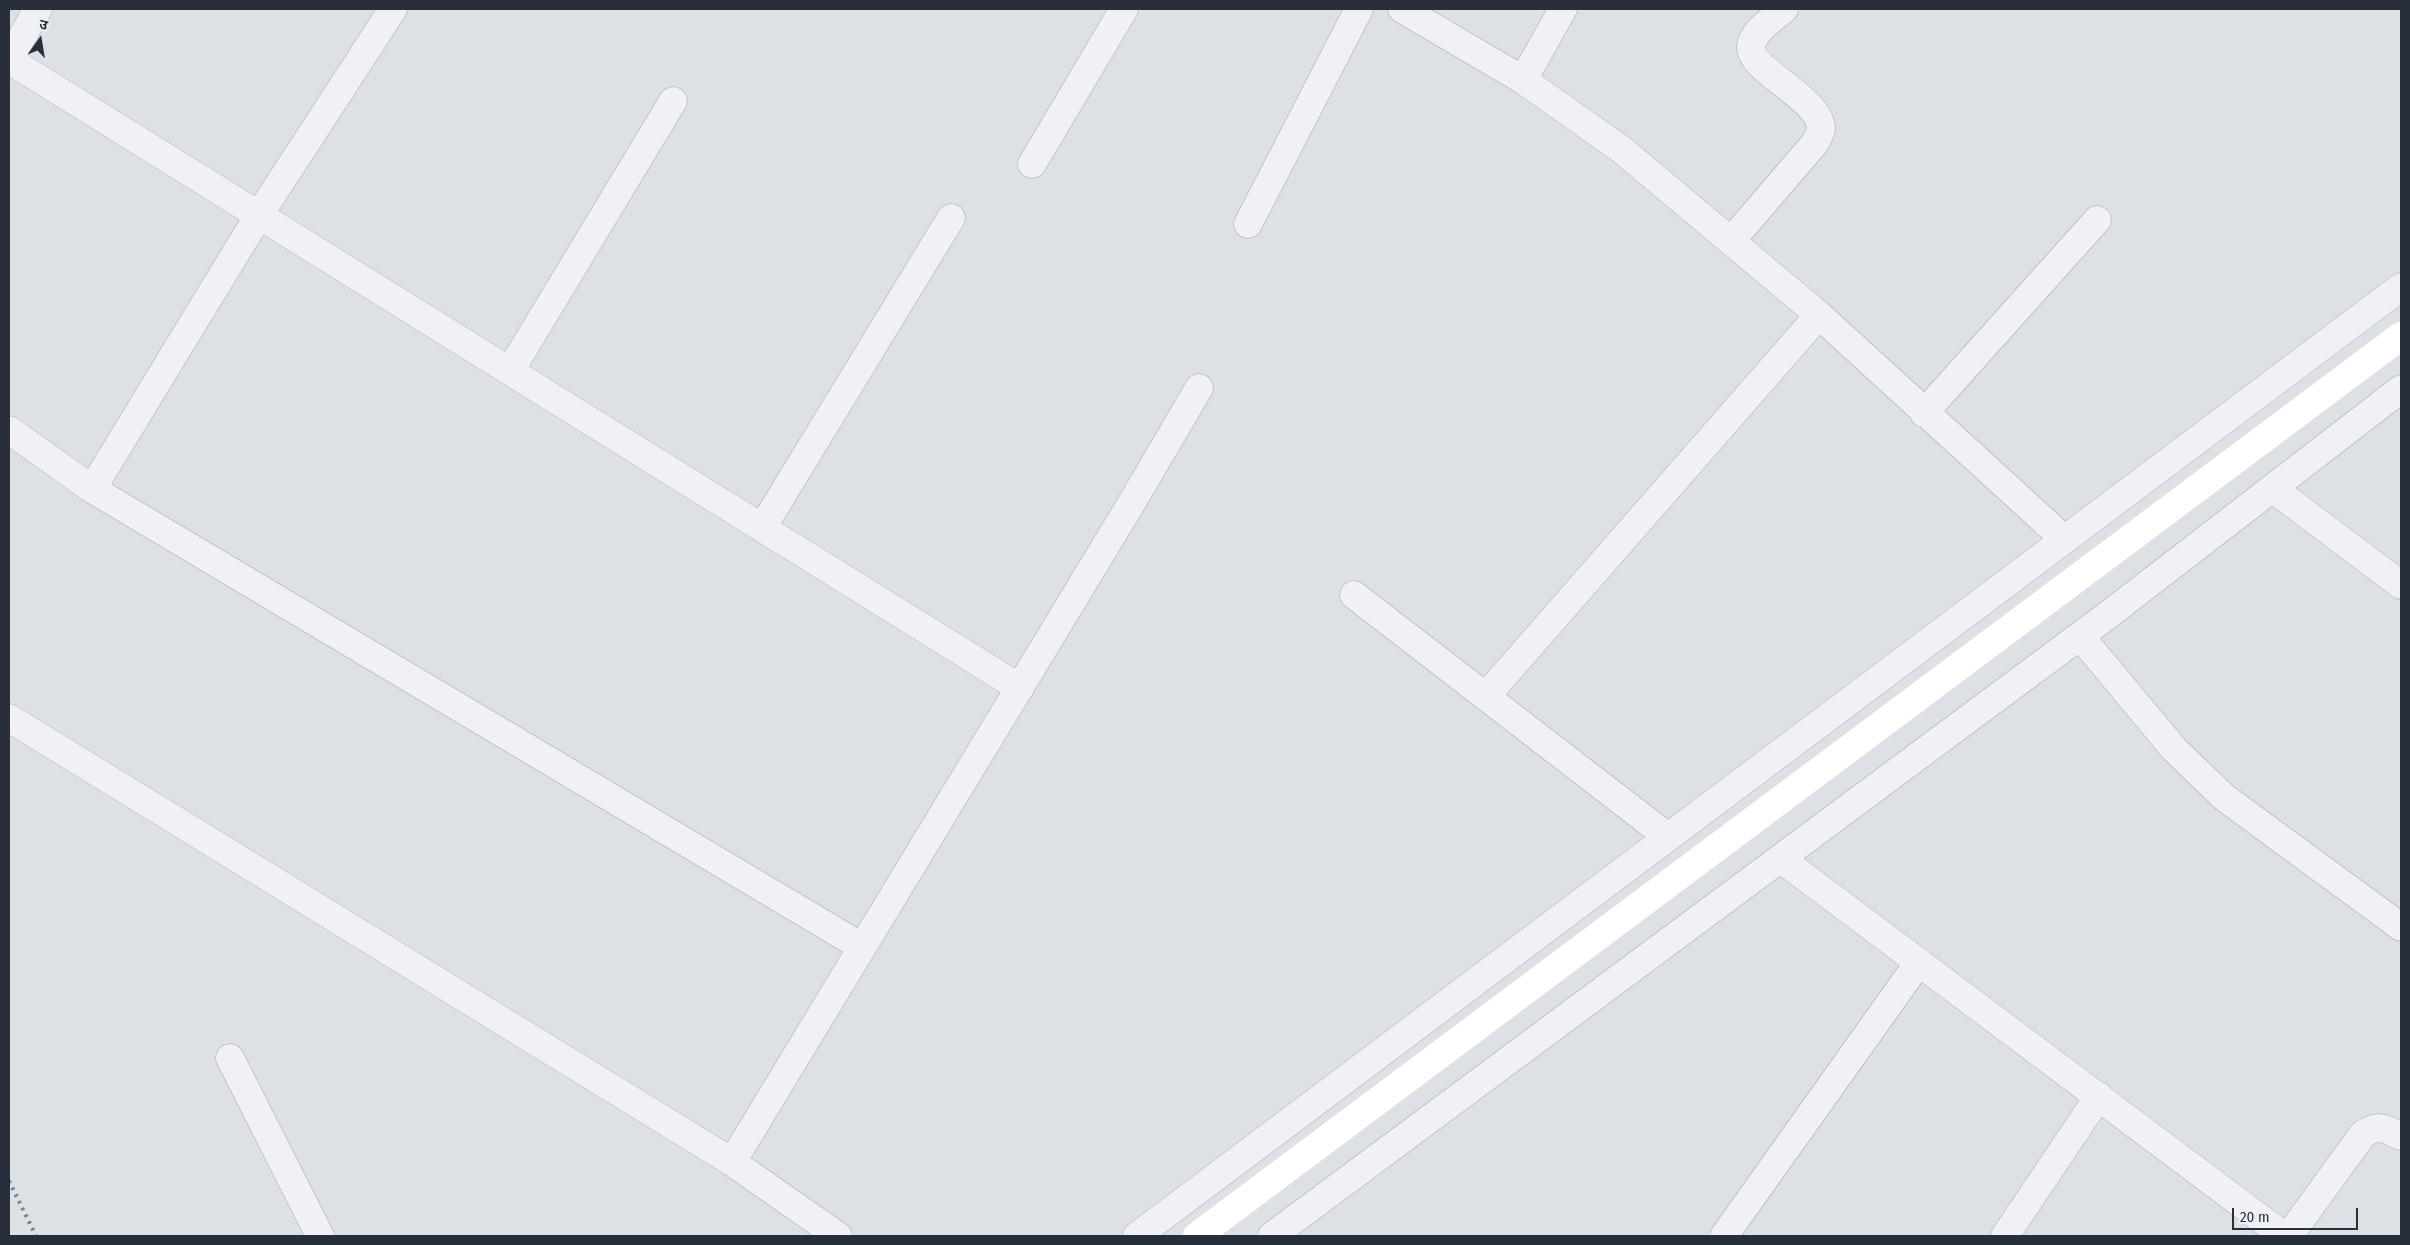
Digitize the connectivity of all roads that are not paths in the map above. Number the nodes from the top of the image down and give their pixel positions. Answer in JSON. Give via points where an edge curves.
{"nodes":[{"id":1,"x":38,"y":9,"type":"edge"},
{"id":2,"x":393,"y":9,"type":"edge"},
{"id":3,"x":1124,"y":9,"type":"edge"},
{"id":4,"x":1359,"y":9,"type":"edge"},
{"id":5,"x":1402,"y":9,"type":"edge"},
{"id":6,"x":1563,"y":9,"type":"edge"},
{"id":7,"x":1784,"y":9,"type":"edge"},
{"id":8,"x":9,"y":60,"type":"edge"},
{"id":9,"x":1522,"y":80,"type":"junction"},
{"id":10,"x":673,"y":101,"type":"dead end"},
{"id":11,"x":1032,"y":164,"type":"dead end"},
{"id":12,"x":259,"y":215,"type":"junction"},
{"id":13,"x":951,"y":218,"type":"dead end"},
{"id":14,"x":2098,"y":220,"type":"dead end"},
{"id":15,"x":1248,"y":224,"type":"dead end"},
{"id":16,"x":1731,"y":241,"type":"junction"},
{"id":17,"x":2401,"y":287,"type":"edge"},
{"id":18,"x":1819,"y":315,"type":"junction"},
{"id":19,"x":2401,"y":336,"type":"edge"},
{"id":20,"x":510,"y":371,"type":"junction"},
{"id":21,"x":1199,"y":388,"type":"dead end"},
{"id":22,"x":2401,"y":389,"type":"edge"},
{"id":23,"x":1924,"y":413,"type":"junction"},
{"id":24,"x":9,"y":430,"type":"edge"},
{"id":25,"x":2272,"y":488,"type":"junction"},
{"id":26,"x":92,"y":489,"type":"junction"},
{"id":27,"x":762,"y":528,"type":"junction"},
{"id":28,"x":2064,"y":539,"type":"junction"},
{"id":29,"x":2401,"y":585,"type":"edge"},
{"id":30,"x":1354,"y":595,"type":"dead end"},
{"id":31,"x":2080,"y":636,"type":"junction"},
{"id":32,"x":1020,"y":688,"type":"junction"},
{"id":33,"x":1486,"y":696,"type":"junction"},
{"id":34,"x":9,"y":718,"type":"edge"},
{"id":35,"x":1668,"y":837,"type":"junction"},
{"id":36,"x":1781,"y":859,"type":"junction"},
{"id":37,"x":2401,"y":927,"type":"edge"},
{"id":38,"x":862,"y":947,"type":"junction"},
{"id":39,"x":1919,"y":962,"type":"junction"},
{"id":40,"x":230,"y":1058,"type":"dead end"},
{"id":41,"x":2099,"y":1096,"type":"junction"},
{"id":42,"x":2401,"y":1136,"type":"edge"},
{"id":43,"x":732,"y":1162,"type":"junction"},
{"id":44,"x":320,"y":1236,"type":"edge"},
{"id":45,"x":838,"y":1236,"type":"edge"},
{"id":46,"x":1138,"y":1236,"type":"edge"},
{"id":47,"x":1197,"y":1236,"type":"edge"},
{"id":48,"x":1272,"y":1236,"type":"edge"},
{"id":49,"x":1724,"y":1236,"type":"edge"},
{"id":50,"x":2005,"y":1236,"type":"edge"},
{"id":51,"x":2284,"y":1236,"type":"edge"},
{"id":52,"x":2290,"y":1236,"type":"edge"}],
"edges":[{"from":1,"to":8,"type":"street"},
{"from":2,"to":12,"type":"street"},
{"from":3,"to":11,"type":"street"},
{"from":4,"to":15,"type":"street"},
{"from":5,"to":9,"type":"street"},
{"from":6,"to":9,"type":"street"},
{"from":7,"to":16,"type":"street","via":[[1754,37],[1750,47],[1752,54],[1810,106],[1819,118],[1822,130],[1816,143]]},
{"from":8,"to":12,"type":"street"},
{"from":9,"to":16,"type":"street","via":[[1622,150]]},
{"from":10,"to":20,"type":"street"},
{"from":12,"to":20,"type":"street"},
{"from":12,"to":26,"type":"street"},
{"from":13,"to":27,"type":"street"},
{"from":14,"to":23,"type":"street"},
{"from":16,"to":18,"type":"street"},
{"from":17,"to":28,"type":"street"},
{"from":18,"to":23,"type":"street"},
{"from":18,"to":33,"type":"street"},
{"from":19,"to":47,"type":"main road"},
{"from":20,"to":27,"type":"street"},
{"from":21,"to":32,"type":"street"},
{"from":22,"to":25,"type":"street"},
{"from":23,"to":28,"type":"street"},
{"from":24,"to":26,"type":"street"},
{"from":25,"to":29,"type":"street"},
{"from":25,"to":31,"type":"street"},
{"from":26,"to":38,"type":"street"},
{"from":27,"to":32,"type":"street"},
{"from":28,"to":35,"type":"street"},
{"from":30,"to":33,"type":"street"},
{"from":31,"to":36,"type":"street"},
{"from":31,"to":37,"type":"street","via":[[2174,749],[2225,798]]},
{"from":32,"to":38,"type":"street"},
{"from":33,"to":35,"type":"street"},
{"from":34,"to":43,"type":"street"},
{"from":35,"to":46,"type":"street"},
{"from":36,"to":39,"type":"street"},
{"from":36,"to":48,"type":"street"},
{"from":38,"to":43,"type":"street"},
{"from":39,"to":41,"type":"street"},
{"from":39,"to":49,"type":"street"},
{"from":40,"to":44,"type":"street"},
{"from":41,"to":50,"type":"street"},
{"from":41,"to":51,"type":"street"},
{"from":42,"to":52,"type":"street","via":[[2384,1128],[2374,1128],[2363,1134]]},
{"from":43,"to":45,"type":"street"}]}
